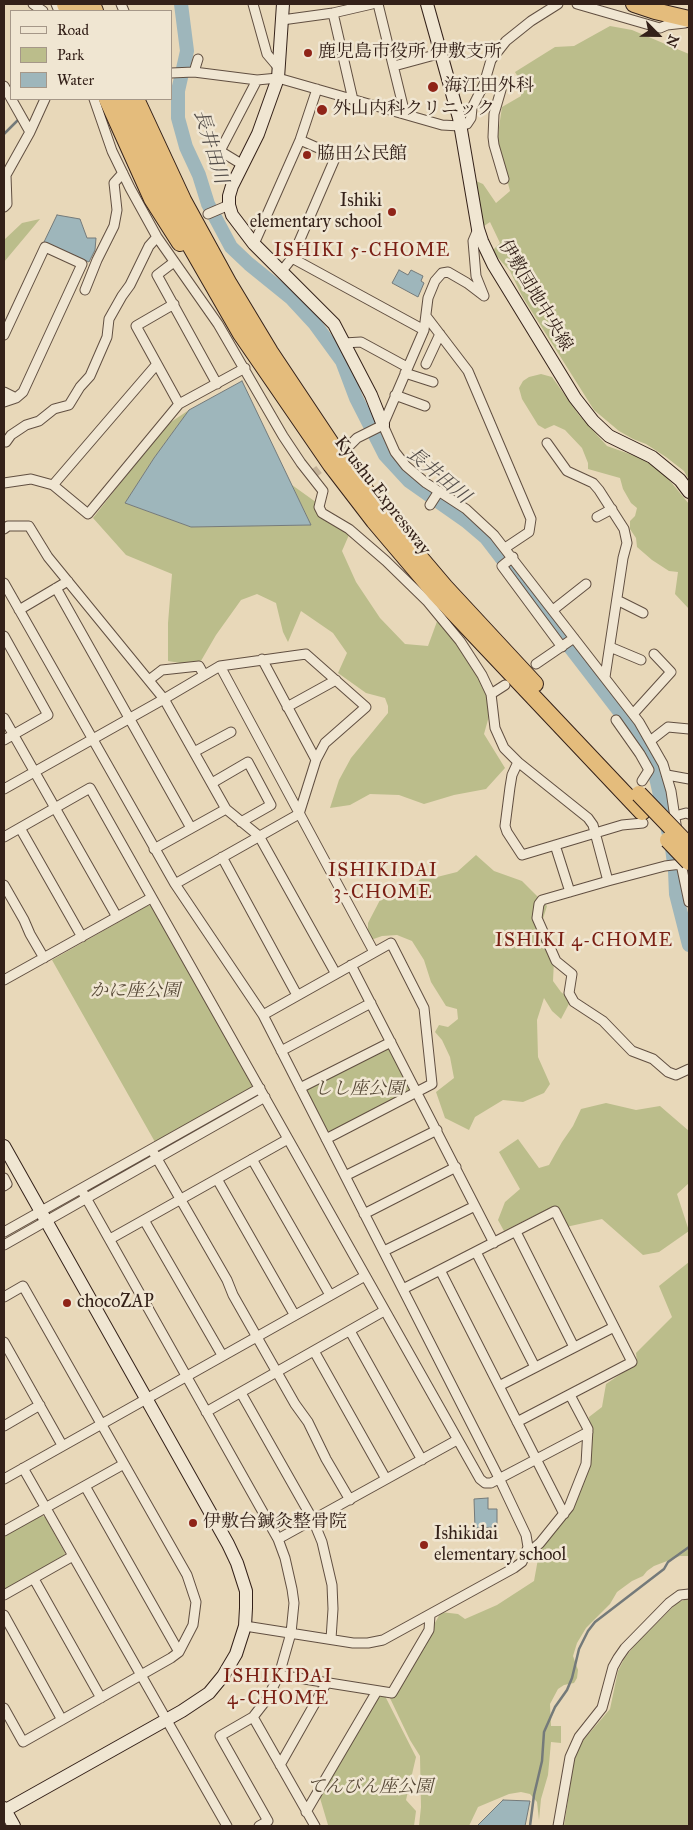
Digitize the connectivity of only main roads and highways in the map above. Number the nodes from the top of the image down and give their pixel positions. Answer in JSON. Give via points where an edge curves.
{"nodes":[{"id":1,"x":634,"y":4,"type":"edge"},
{"id":2,"x":662,"y":4,"type":"edge"},
{"id":3,"x":689,"y":19,"type":"edge"},
{"id":4,"x":121,"y":100,"type":"edge"},
{"id":5,"x":136,"y":100,"type":"edge"},
{"id":6,"x":145,"y":100,"type":"edge"},
{"id":7,"x":99,"y":101,"type":"edge"},
{"id":8,"x":229,"y":284,"type":"junction"},
{"id":9,"x":241,"y":334,"type":"junction"},
{"id":10,"x":689,"y":846,"type":"edge"},
{"id":11,"x":682,"y":864,"type":"edge"}],
"edges":[{"from":1,"to":3,"type":"highway"},
{"from":2,"to":3,"type":"highway"},
{"from":4,"to":9,"type":"highway","name":"Kyushu Expressway","via":[[191,247]]},
{"from":5,"to":8,"type":"highway","name":"Kyushu Expressway"},
{"from":6,"to":8,"type":"highway"},
{"from":7,"to":9,"type":"highway","via":[[152,200]]},
{"from":8,"to":10,"type":"highway","name":"Kyushu Expressway","bridge":true,"via":[[332,446],[383,514],[445,587],[640,788]]},
{"from":9,"to":11,"type":"highway","name":"Kyushu Expressway","bridge":true,"via":[[331,465],[380,529]]}]}
